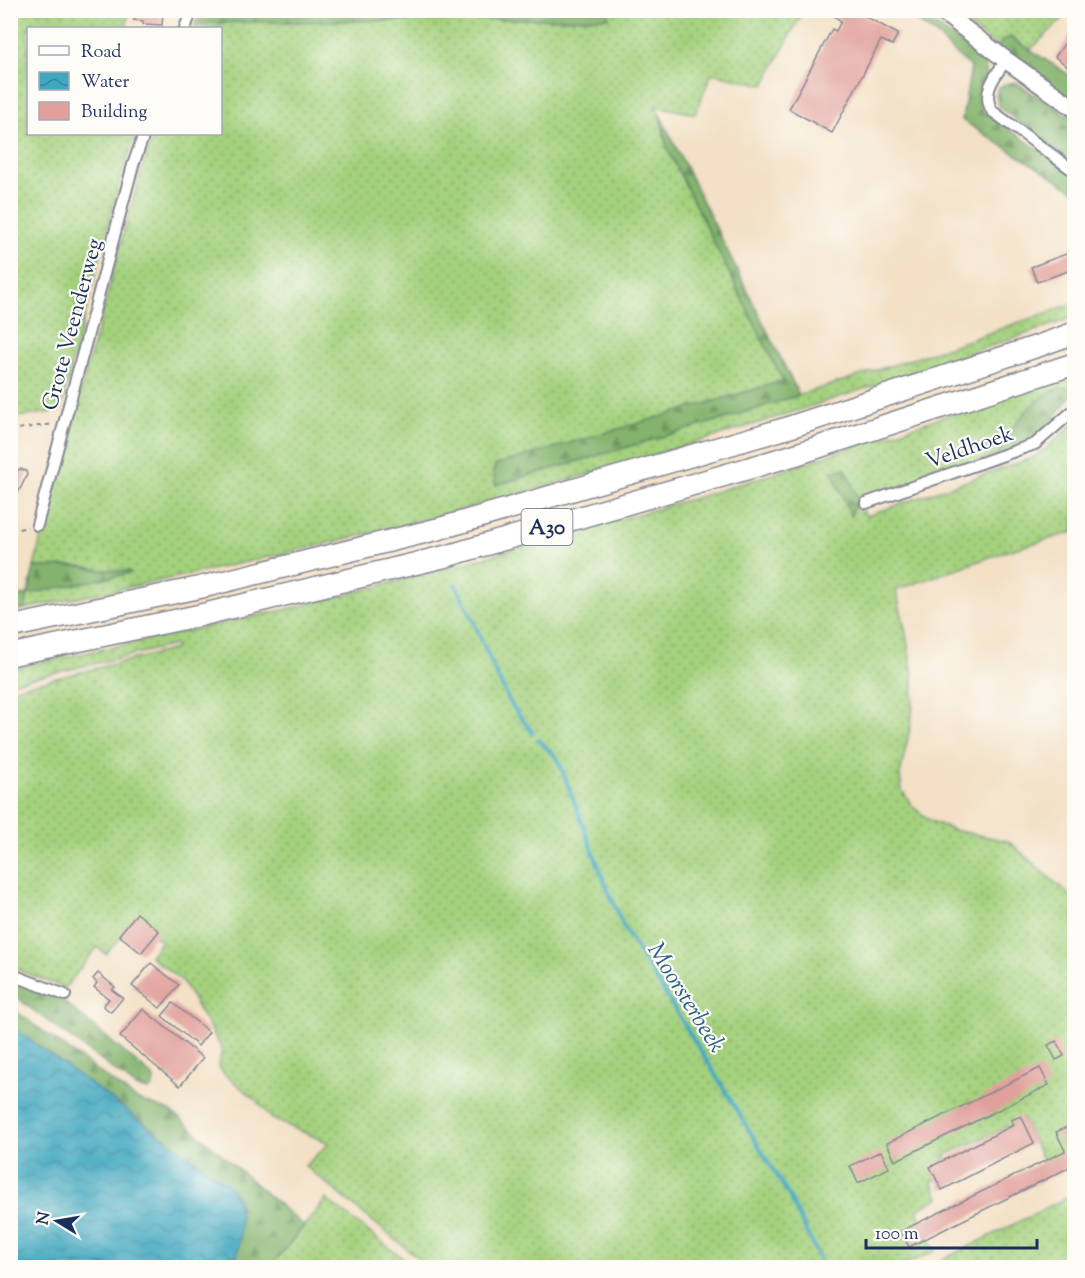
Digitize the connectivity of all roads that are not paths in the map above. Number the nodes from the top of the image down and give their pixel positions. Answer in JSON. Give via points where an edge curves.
{"nodes":[{"id":1,"x":192,"y":10,"type":"edge"},
{"id":2,"x":940,"y":10,"type":"edge"},
{"id":3,"x":185,"y":27,"type":"edge"},
{"id":4,"x":1006,"y":60,"type":"junction"},
{"id":5,"x":1074,"y":108,"type":"edge"},
{"id":6,"x":144,"y":135,"type":"edge"},
{"id":7,"x":1074,"y":171,"type":"edge"},
{"id":8,"x":1074,"y":333,"type":"edge"},
{"id":9,"x":1074,"y":364,"type":"edge"},
{"id":10,"x":1074,"y":410,"type":"edge"},
{"id":11,"x":866,"y":503,"type":"dead end"},
{"id":12,"x":37,"y":525,"type":"road end"},
{"id":13,"x":10,"y":627,"type":"edge"},
{"id":14,"x":10,"y":655,"type":"edge"},
{"id":15,"x":10,"y":974,"type":"edge"},
{"id":16,"x":65,"y":994,"type":"dead end"}],
"edges":[{"from":1,"to":3,"type":"street"},
{"from":2,"to":4,"type":"street"},
{"from":4,"to":5,"type":"street"},
{"from":4,"to":7,"type":"street","via":[[991,83],[987,103],[992,111]]},
{"from":6,"to":12,"type":"street","name":"Grote Veenderweg"},
{"from":8,"to":13,"type":"highway","number":"A30","via":[[787,428],[438,529],[202,587]]},
{"from":9,"to":14,"type":"highway","number":"A30","via":[[794,455],[447,556],[201,615]]},
{"from":10,"to":11,"type":"street","name":"Veldhoek","via":[[1035,444]]},
{"from":15,"to":16,"type":"street"}]}
